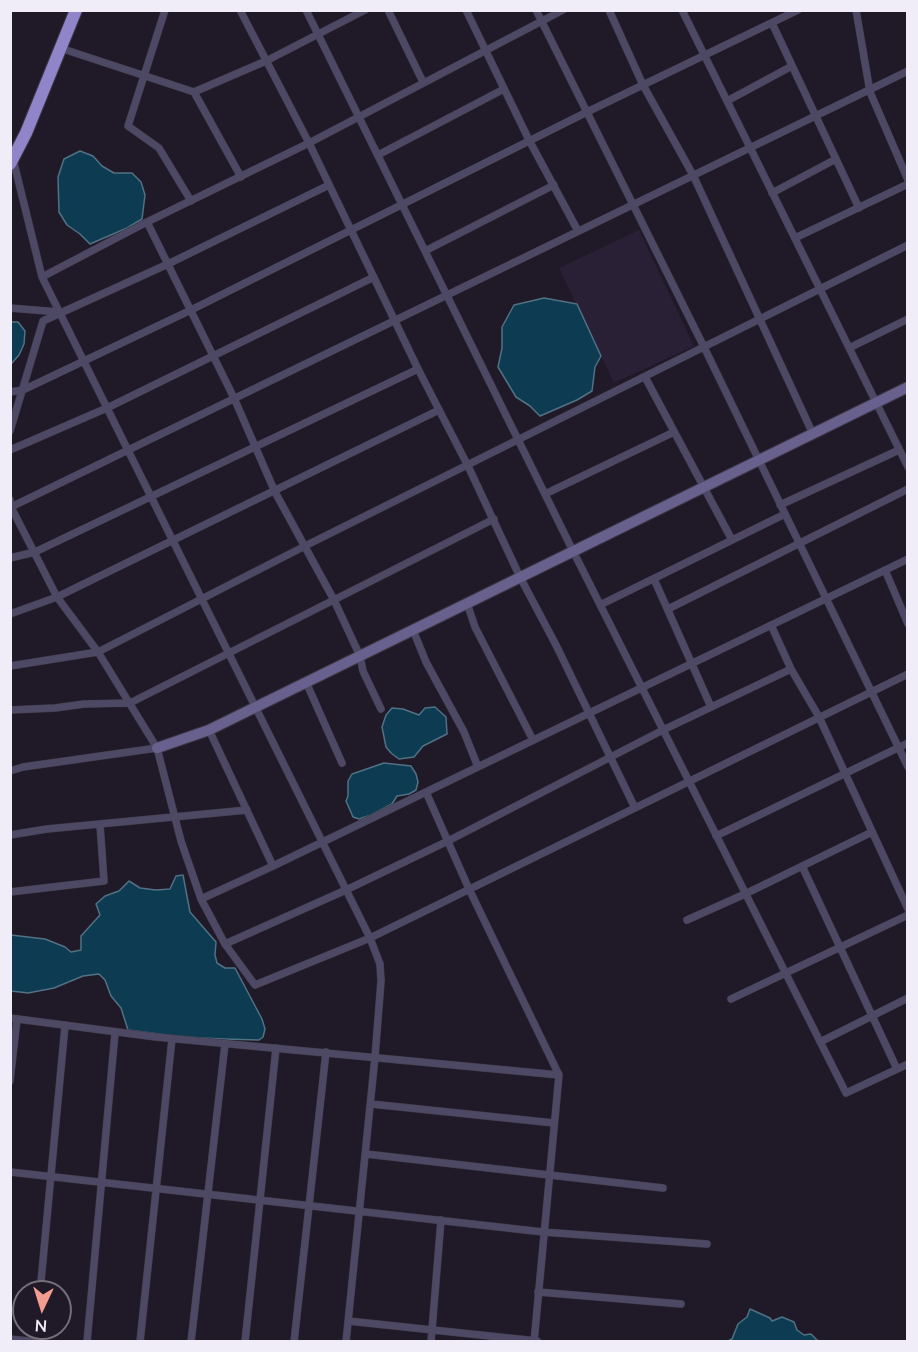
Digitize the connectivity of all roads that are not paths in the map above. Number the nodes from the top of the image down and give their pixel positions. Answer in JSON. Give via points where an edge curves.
{"nodes":[{"id":1,"x":75,"y":10,"type":"edge"},
{"id":2,"x":165,"y":10,"type":"edge"},
{"id":3,"x":240,"y":10,"type":"edge"},
{"id":4,"x":306,"y":10,"type":"edge"},
{"id":5,"x":365,"y":10,"type":"edge"},
{"id":6,"x":388,"y":10,"type":"edge"},
{"id":7,"x":466,"y":10,"type":"edge"},
{"id":8,"x":536,"y":10,"type":"edge"},
{"id":9,"x":563,"y":10,"type":"edge"},
{"id":10,"x":609,"y":10,"type":"edge"},
{"id":11,"x":682,"y":10,"type":"edge"},
{"id":12,"x":798,"y":10,"type":"edge"},
{"id":13,"x":856,"y":10,"type":"edge"},
{"id":14,"x":542,"y":22,"type":"junction"},
{"id":15,"x":772,"y":23,"type":"junction"},
{"id":16,"x":318,"y":34,"type":"junction"},
{"id":17,"x":60,"y":48,"type":"junction"},
{"id":18,"x":485,"y":51,"type":"junction"},
{"id":19,"x":704,"y":55,"type":"junction"},
{"id":20,"x":266,"y":61,"type":"junction"},
{"id":21,"x":792,"y":66,"type":"junction"},
{"id":22,"x":908,"y":71,"type":"edge"},
{"id":23,"x":144,"y":76,"type":"junction"},
{"id":24,"x":423,"y":82,"type":"junction"},
{"id":25,"x":643,"y":85,"type":"junction"},
{"id":26,"x":504,"y":89,"type":"junction"},
{"id":27,"x":869,"y":89,"type":"junction"},
{"id":28,"x":194,"y":92,"type":"junction"},
{"id":29,"x":727,"y":100,"type":"junction"},
{"id":30,"x":587,"y":112,"type":"junction"},
{"id":31,"x":358,"y":116,"type":"junction"},
{"id":32,"x":815,"y":116,"type":"junction"},
{"id":33,"x":530,"y":140,"type":"junction"},
{"id":34,"x":309,"y":143,"type":"junction"},
{"id":35,"x":750,"y":147,"type":"junction"},
{"id":36,"x":378,"y":155,"type":"junction"},
{"id":37,"x":836,"y":159,"type":"junction"},
{"id":38,"x":12,"y":160,"type":"edge"},
{"id":39,"x":693,"y":175,"type":"junction"},
{"id":40,"x":241,"y":177,"type":"junction"},
{"id":41,"x":908,"y":182,"type":"edge"},
{"id":42,"x":329,"y":185,"type":"junction"},
{"id":43,"x":554,"y":185,"type":"junction"},
{"id":44,"x":772,"y":193,"type":"junction"},
{"id":45,"x":191,"y":201,"type":"junction"},
{"id":46,"x":402,"y":204,"type":"junction"},
{"id":47,"x":633,"y":204,"type":"junction"},
{"id":48,"x":859,"y":208,"type":"junction"},
{"id":49,"x":147,"y":222,"type":"junction"},
{"id":50,"x":350,"y":230,"type":"junction"},
{"id":51,"x":578,"y":231,"type":"junction"},
{"id":52,"x":795,"y":238,"type":"junction"},
{"id":53,"x":908,"y":245,"type":"edge"},
{"id":54,"x":425,"y":251,"type":"junction"},
{"id":55,"x":168,"y":264,"type":"junction"},
{"id":56,"x":42,"y":277,"type":"junction"},
{"id":57,"x":375,"y":277,"type":"junction"},
{"id":58,"x":820,"y":289,"type":"junction"},
{"id":59,"x":447,"y":295,"type":"junction"},
{"id":60,"x":10,"y":308,"type":"edge"},
{"id":61,"x":191,"y":310,"type":"junction"},
{"id":62,"x":60,"y":312,"type":"junction"},
{"id":63,"x":908,"y":319,"type":"edge"},
{"id":64,"x":396,"y":320,"type":"junction"},
{"id":65,"x":759,"y":320,"type":"junction"},
{"id":66,"x":704,"y":347,"type":"junction"},
{"id":67,"x":849,"y":348,"type":"junction"},
{"id":68,"x":213,"y":355,"type":"junction"},
{"id":69,"x":83,"y":360,"type":"junction"},
{"id":70,"x":418,"y":369,"type":"junction"},
{"id":71,"x":645,"y":377,"type":"junction"},
{"id":72,"x":908,"y":387,"type":"edge"},
{"id":73,"x":23,"y":390,"type":"junction"},
{"id":74,"x":10,"y":392,"type":"edge"},
{"id":75,"x":234,"y":398,"type":"junction"},
{"id":76,"x":876,"y":403,"type":"junction"},
{"id":77,"x":107,"y":408,"type":"junction"},
{"id":78,"x":439,"y":410,"type":"junction"},
{"id":79,"x":10,"y":431,"type":"edge"},
{"id":80,"x":674,"y":432,"type":"junction"},
{"id":81,"x":813,"y":434,"type":"junction"},
{"id":82,"x":519,"y":440,"type":"junction"},
{"id":83,"x":255,"y":446,"type":"junction"},
{"id":84,"x":10,"y":450,"type":"edge"},
{"id":85,"x":128,"y":450,"type":"junction"},
{"id":86,"x":899,"y":450,"type":"junction"},
{"id":87,"x":759,"y":460,"type":"junction"},
{"id":88,"x":468,"y":466,"type":"junction"},
{"id":89,"x":908,"y":467,"type":"edge"},
{"id":90,"x":704,"y":487,"type":"junction"},
{"id":91,"x":908,"y":489,"type":"edge"},
{"id":92,"x":274,"y":491,"type":"junction"},
{"id":93,"x":545,"y":494,"type":"junction"},
{"id":94,"x":151,"y":497,"type":"junction"},
{"id":95,"x":11,"y":502,"type":"edge"},
{"id":96,"x":780,"y":505,"type":"junction"},
{"id":97,"x":784,"y":514,"type":"junction"},
{"id":98,"x":494,"y":519,"type":"junction"},
{"id":99,"x":732,"y":540,"type":"junction"},
{"id":100,"x":172,"y":541,"type":"junction"},
{"id":101,"x":799,"y":543,"type":"junction"},
{"id":102,"x":305,"y":546,"type":"junction"},
{"id":103,"x":573,"y":551,"type":"junction"},
{"id":104,"x":35,"y":552,"type":"junction"},
{"id":105,"x":10,"y":558,"type":"edge"},
{"id":106,"x":908,"y":558,"type":"edge"},
{"id":107,"x":885,"y":570,"type":"junction"},
{"id":108,"x":520,"y":577,"type":"junction"},
{"id":109,"x":654,"y":579,"type":"junction"},
{"id":110,"x":57,"y":597,"type":"junction"},
{"id":111,"x":826,"y":598,"type":"junction"},
{"id":112,"x":202,"y":600,"type":"junction"},
{"id":113,"x":334,"y":600,"type":"junction"},
{"id":114,"x":467,"y":603,"type":"junction"},
{"id":115,"x":600,"y":605,"type":"junction"},
{"id":116,"x":668,"y":609,"type":"junction"},
{"id":117,"x":10,"y":614,"type":"edge"},
{"id":118,"x":908,"y":624,"type":"edge"},
{"id":119,"x":771,"y":625,"type":"junction"},
{"id":120,"x":413,"y":630,"type":"junction"},
{"id":121,"x":98,"y":652,"type":"junction"},
{"id":122,"x":228,"y":652,"type":"junction"},
{"id":123,"x":360,"y":656,"type":"junction"},
{"id":124,"x":692,"y":663,"type":"junction"},
{"id":125,"x":10,"y":666,"type":"edge"},
{"id":126,"x":791,"y":669,"type":"junction"},
{"id":127,"x":908,"y":674,"type":"edge"},
{"id":128,"x":306,"y":682,"type":"junction"},
{"id":129,"x":642,"y":687,"type":"junction"},
{"id":130,"x":871,"y":691,"type":"junction"},
{"id":131,"x":130,"y":703,"type":"junction"},
{"id":132,"x":255,"y":706,"type":"junction"},
{"id":133,"x":711,"y":707,"type":"junction"},
{"id":134,"x":381,"y":709,"type":"dead end"},
{"id":135,"x":10,"y":710,"type":"edge"},
{"id":136,"x":588,"y":713,"type":"junction"},
{"id":137,"x":819,"y":717,"type":"junction"},
{"id":138,"x":209,"y":730,"type":"junction"},
{"id":139,"x":663,"y":730,"type":"junction"},
{"id":140,"x":533,"y":740,"type":"junction"},
{"id":141,"x":908,"y":743,"type":"edge"},
{"id":142,"x":157,"y":748,"type":"junction"},
{"id":143,"x":898,"y":748,"type":"junction"},
{"id":144,"x":610,"y":758,"type":"junction"},
{"id":145,"x":342,"y":763,"type":"dead end"},
{"id":146,"x":478,"y":766,"type":"junction"},
{"id":147,"x":908,"y":767,"type":"edge"},
{"id":148,"x":10,"y":771,"type":"edge"},
{"id":149,"x":845,"y":774,"type":"junction"},
{"id":150,"x":689,"y":781,"type":"junction"},
{"id":151,"x":426,"y":792,"type":"junction"},
{"id":152,"x":635,"y":808,"type":"junction"},
{"id":153,"x":247,"y":810,"type":"junction"},
{"id":154,"x":175,"y":817,"type":"junction"},
{"id":155,"x":100,"y":825,"type":"junction"},
{"id":156,"x":872,"y":832,"type":"junction"},
{"id":157,"x":10,"y":835,"type":"edge"},
{"id":158,"x":716,"y":836,"type":"junction"},
{"id":159,"x":448,"y":841,"type":"junction"},
{"id":160,"x":322,"y":842,"type":"junction"},
{"id":161,"x":273,"y":866,"type":"junction"},
{"id":162,"x":802,"y":866,"type":"junction"},
{"id":163,"x":469,"y":889,"type":"junction"},
{"id":164,"x":346,"y":890,"type":"junction"},
{"id":165,"x":10,"y":892,"type":"edge"},
{"id":166,"x":745,"y":894,"type":"junction"},
{"id":167,"x":201,"y":899,"type":"junction"},
{"id":168,"x":908,"y":909,"type":"edge"},
{"id":169,"x":908,"y":915,"type":"edge"},
{"id":170,"x":687,"y":920,"type":"dead end"},
{"id":171,"x":370,"y":938,"type":"junction"},
{"id":172,"x":225,"y":944,"type":"junction"},
{"id":173,"x":840,"y":947,"type":"junction"},
{"id":174,"x":785,"y":973,"type":"junction"},
{"id":175,"x":731,"y":999,"type":"dead end"},
{"id":176,"x":908,"y":999,"type":"edge"},
{"id":177,"x":872,"y":1016,"type":"junction"},
{"id":178,"x":14,"y":1019,"type":"edge"},
{"id":179,"x":65,"y":1026,"type":"junction"},
{"id":180,"x":115,"y":1033,"type":"junction"},
{"id":181,"x":172,"y":1039,"type":"junction"},
{"id":182,"x":820,"y":1042,"type":"junction"},
{"id":183,"x":225,"y":1044,"type":"junction"},
{"id":184,"x":276,"y":1048,"type":"junction"},
{"id":185,"x":326,"y":1052,"type":"junction"},
{"id":186,"x":375,"y":1057,"type":"junction"},
{"id":187,"x":908,"y":1064,"type":"edge"},
{"id":188,"x":897,"y":1069,"type":"junction"},
{"id":189,"x":559,"y":1075,"type":"junction"},
{"id":190,"x":10,"y":1081,"type":"edge"},
{"id":191,"x":371,"y":1104,"type":"junction"},
{"id":192,"x":554,"y":1123,"type":"junction"},
{"id":193,"x":366,"y":1154,"type":"junction"},
{"id":194,"x":10,"y":1172,"type":"edge"},
{"id":195,"x":549,"y":1176,"type":"junction"},
{"id":196,"x":51,"y":1177,"type":"junction"},
{"id":197,"x":101,"y":1182,"type":"junction"},
{"id":198,"x":663,"y":1188,"type":"dead end"},
{"id":199,"x":156,"y":1189,"type":"junction"},
{"id":200,"x":208,"y":1194,"type":"junction"},
{"id":201,"x":260,"y":1200,"type":"junction"},
{"id":202,"x":309,"y":1206,"type":"junction"},
{"id":203,"x":360,"y":1211,"type":"junction"},
{"id":204,"x":441,"y":1220,"type":"junction"},
{"id":205,"x":543,"y":1232,"type":"junction"},
{"id":206,"x":707,"y":1244,"type":"dead end"},
{"id":207,"x":41,"y":1280,"type":"edge"},
{"id":208,"x":538,"y":1292,"type":"junction"},
{"id":209,"x":681,"y":1304,"type":"dead end"},
{"id":210,"x":348,"y":1321,"type":"junction"},
{"id":211,"x":432,"y":1330,"type":"junction"},
{"id":212,"x":10,"y":1339,"type":"edge"},
{"id":213,"x":36,"y":1341,"type":"edge"},
{"id":214,"x":87,"y":1341,"type":"edge"},
{"id":215,"x":140,"y":1341,"type":"edge"},
{"id":216,"x":191,"y":1341,"type":"edge"},
{"id":217,"x":245,"y":1341,"type":"edge"},
{"id":218,"x":294,"y":1341,"type":"edge"},
{"id":219,"x":346,"y":1341,"type":"edge"},
{"id":220,"x":431,"y":1341,"type":"edge"},
{"id":221,"x":535,"y":1341,"type":"edge"}],
"edges":[{"from":1,"to":17,"type":"highway"},
{"from":2,"to":23,"type":"street"},
{"from":3,"to":20,"type":"street"},
{"from":4,"to":16,"type":"street"},
{"from":5,"to":16,"type":"street"},
{"from":6,"to":24,"type":"street"},
{"from":7,"to":18,"type":"street"},
{"from":8,"to":14,"type":"street"},
{"from":9,"to":14,"type":"street"},
{"from":10,"to":25,"type":"street"},
{"from":11,"to":19,"type":"street"},
{"from":12,"to":15,"type":"street"},
{"from":13,"to":27,"type":"street"},
{"from":14,"to":18,"type":"street"},
{"from":14,"to":30,"type":"street"},
{"from":15,"to":19,"type":"street"},
{"from":15,"to":21,"type":"street"},
{"from":16,"to":20,"type":"street"},
{"from":16,"to":31,"type":"street"},
{"from":17,"to":23,"type":"street"},
{"from":17,"to":38,"type":"highway"},
{"from":18,"to":24,"type":"street"},
{"from":18,"to":26,"type":"street"},
{"from":19,"to":25,"type":"street"},
{"from":19,"to":29,"type":"street"},
{"from":20,"to":28,"type":"street"},
{"from":20,"to":34,"type":"street"},
{"from":21,"to":29,"type":"street"},
{"from":21,"to":32,"type":"street"},
{"from":22,"to":27,"type":"street"},
{"from":23,"to":28,"type":"street"},
{"from":23,"to":45,"type":"street","via":[[128,126],[159,148]]},
{"from":24,"to":31,"type":"street"},
{"from":25,"to":30,"type":"street"},
{"from":25,"to":39,"type":"street"},
{"from":26,"to":33,"type":"street"},
{"from":26,"to":36,"type":"street"},
{"from":27,"to":32,"type":"street"},
{"from":27,"to":41,"type":"street"},
{"from":28,"to":40,"type":"street"},
{"from":29,"to":35,"type":"street"},
{"from":30,"to":33,"type":"street"},
{"from":30,"to":47,"type":"street"},
{"from":31,"to":34,"type":"street"},
{"from":31,"to":36,"type":"street"},
{"from":32,"to":35,"type":"street"},
{"from":32,"to":37,"type":"street"},
{"from":33,"to":43,"type":"street"},
{"from":33,"to":46,"type":"street"},
{"from":34,"to":40,"type":"street"},
{"from":34,"to":42,"type":"street"},
{"from":35,"to":39,"type":"street"},
{"from":35,"to":44,"type":"street"},
{"from":36,"to":46,"type":"street"},
{"from":37,"to":44,"type":"street"},
{"from":37,"to":48,"type":"street"},
{"from":38,"to":56,"type":"street"},
{"from":39,"to":47,"type":"street"},
{"from":39,"to":65,"type":"street"},
{"from":40,"to":45,"type":"street"},
{"from":41,"to":48,"type":"street"},
{"from":42,"to":50,"type":"street"},
{"from":42,"to":55,"type":"street"},
{"from":43,"to":51,"type":"street"},
{"from":43,"to":54,"type":"street"},
{"from":44,"to":52,"type":"street"},
{"from":45,"to":49,"type":"street"},
{"from":46,"to":50,"type":"street"},
{"from":46,"to":54,"type":"street"},
{"from":47,"to":51,"type":"street"},
{"from":47,"to":66,"type":"street"},
{"from":48,"to":52,"type":"street"},
{"from":49,"to":55,"type":"street"},
{"from":49,"to":56,"type":"street"},
{"from":50,"to":57,"type":"street"},
{"from":50,"to":61,"type":"street"},
{"from":51,"to":59,"type":"street"},
{"from":52,"to":58,"type":"street"},
{"from":53,"to":58,"type":"street"},
{"from":54,"to":59,"type":"street"},
{"from":55,"to":61,"type":"street"},
{"from":55,"to":62,"type":"street"},
{"from":56,"to":62,"type":"street"},
{"from":57,"to":64,"type":"street"},
{"from":57,"to":68,"type":"street"},
{"from":58,"to":65,"type":"street"},
{"from":58,"to":67,"type":"street"},
{"from":59,"to":64,"type":"street"},
{"from":59,"to":82,"type":"street"},
{"from":60,"to":62,"type":"street"},
{"from":61,"to":68,"type":"street"},
{"from":61,"to":69,"type":"street"},
{"from":62,"to":69,"type":"street"},
{"from":62,"to":73,"type":"street","via":[[43,321]]},
{"from":63,"to":67,"type":"street"},
{"from":64,"to":70,"type":"street"},
{"from":64,"to":75,"type":"street"},
{"from":65,"to":66,"type":"street"},
{"from":65,"to":81,"type":"street"},
{"from":66,"to":71,"type":"street"},
{"from":66,"to":87,"type":"street"},
{"from":67,"to":76,"type":"street"},
{"from":68,"to":75,"type":"street"},
{"from":68,"to":77,"type":"street"},
{"from":69,"to":73,"type":"street"},
{"from":69,"to":77,"type":"street"},
{"from":70,"to":78,"type":"street"},
{"from":70,"to":83,"type":"street"},
{"from":71,"to":80,"type":"street"},
{"from":71,"to":82,"type":"street"},
{"from":72,"to":76,"type":"street"},
{"from":73,"to":74,"type":"street"},
{"from":73,"to":79,"type":"street"},
{"from":75,"to":83,"type":"street"},
{"from":75,"to":85,"type":"street"},
{"from":76,"to":81,"type":"street"},
{"from":76,"to":86,"type":"street"},
{"from":77,"to":84,"type":"street"},
{"from":77,"to":85,"type":"street"},
{"from":78,"to":88,"type":"street"},
{"from":78,"to":92,"type":"street"},
{"from":80,"to":90,"type":"street"},
{"from":80,"to":93,"type":"street"},
{"from":81,"to":87,"type":"street"},
{"from":82,"to":88,"type":"street"},
{"from":82,"to":93,"type":"street"},
{"from":83,"to":92,"type":"street"},
{"from":83,"to":94,"type":"street"},
{"from":85,"to":94,"type":"street"},
{"from":85,"to":95,"type":"street"},
{"from":86,"to":89,"type":"street"},
{"from":86,"to":96,"type":"street"},
{"from":87,"to":90,"type":"street"},
{"from":87,"to":96,"type":"street"},
{"from":88,"to":98,"type":"street"},
{"from":88,"to":102,"type":"street"},
{"from":90,"to":99,"type":"street"},
{"from":90,"to":103,"type":"street"},
{"from":91,"to":101,"type":"street"},
{"from":92,"to":100,"type":"street"},
{"from":92,"to":102,"type":"street"},
{"from":93,"to":103,"type":"street"},
{"from":94,"to":100,"type":"street"},
{"from":94,"to":104,"type":"street"},
{"from":95,"to":104,"type":"street"},
{"from":96,"to":97,"type":"street"},
{"from":97,"to":99,"type":"street"},
{"from":97,"to":101,"type":"street"},
{"from":98,"to":108,"type":"street"},
{"from":98,"to":113,"type":"street"},
{"from":99,"to":109,"type":"street"},
{"from":100,"to":110,"type":"street"},
{"from":100,"to":112,"type":"street"},
{"from":101,"to":111,"type":"street"},
{"from":101,"to":116,"type":"street"},
{"from":102,"to":112,"type":"street"},
{"from":102,"to":113,"type":"street"},
{"from":103,"to":108,"type":"street"},
{"from":103,"to":115,"type":"street"},
{"from":104,"to":105,"type":"street"},
{"from":104,"to":110,"type":"street"},
{"from":106,"to":107,"type":"street"},
{"from":107,"to":111,"type":"street"},
{"from":107,"to":118,"type":"street"},
{"from":108,"to":114,"type":"street"},
{"from":108,"to":136,"type":"street"},
{"from":109,"to":115,"type":"street"},
{"from":109,"to":116,"type":"street"},
{"from":110,"to":117,"type":"street"},
{"from":110,"to":121,"type":"street"},
{"from":111,"to":119,"type":"street"},
{"from":111,"to":130,"type":"street"},
{"from":112,"to":121,"type":"street"},
{"from":112,"to":122,"type":"street"},
{"from":113,"to":122,"type":"street"},
{"from":113,"to":123,"type":"street"},
{"from":114,"to":120,"type":"street"},
{"from":114,"to":140,"type":"street"},
{"from":115,"to":129,"type":"street"},
{"from":116,"to":124,"type":"street"},
{"from":119,"to":124,"type":"street"},
{"from":119,"to":126,"type":"street"},
{"from":120,"to":123,"type":"street"},
{"from":120,"to":146,"type":"street"},
{"from":121,"to":125,"type":"street"},
{"from":121,"to":131,"type":"street"},
{"from":122,"to":131,"type":"street"},
{"from":122,"to":132,"type":"street"},
{"from":123,"to":128,"type":"street"},
{"from":123,"to":134,"type":"street"},
{"from":124,"to":129,"type":"street"},
{"from":124,"to":133,"type":"street"},
{"from":126,"to":133,"type":"street"},
{"from":126,"to":137,"type":"street"},
{"from":127,"to":130,"type":"street"},
{"from":128,"to":132,"type":"street"},
{"from":128,"to":145,"type":"street"},
{"from":129,"to":136,"type":"street"},
{"from":129,"to":139,"type":"street"},
{"from":130,"to":137,"type":"street"},
{"from":130,"to":143,"type":"street"},
{"from":131,"to":135,"type":"street"},
{"from":131,"to":142,"type":"street"},
{"from":132,"to":138,"type":"street"},
{"from":132,"to":160,"type":"street"},
{"from":133,"to":139,"type":"street"},
{"from":136,"to":140,"type":"street"},
{"from":136,"to":144,"type":"street"},
{"from":137,"to":149,"type":"street"},
{"from":137,"to":150,"type":"street"},
{"from":138,"to":142,"type":"street"},
{"from":138,"to":153,"type":"street"},
{"from":139,"to":144,"type":"street"},
{"from":139,"to":150,"type":"street"},
{"from":140,"to":146,"type":"street"},
{"from":141,"to":143,"type":"street"},
{"from":142,"to":148,"type":"street"},
{"from":142,"to":154,"type":"street"},
{"from":143,"to":147,"type":"street"},
{"from":143,"to":149,"type":"street"},
{"from":144,"to":152,"type":"street"},
{"from":144,"to":159,"type":"street"},
{"from":146,"to":151,"type":"street"},
{"from":149,"to":156,"type":"street"},
{"from":149,"to":158,"type":"street"},
{"from":150,"to":152,"type":"street"},
{"from":150,"to":158,"type":"street"},
{"from":151,"to":159,"type":"street"},
{"from":151,"to":160,"type":"street"},
{"from":152,"to":163,"type":"street"},
{"from":153,"to":154,"type":"street"},
{"from":153,"to":161,"type":"street"},
{"from":154,"to":155,"type":"street"},
{"from":154,"to":167,"type":"street"},
{"from":155,"to":157,"type":"street"},
{"from":155,"to":165,"type":"street","via":[[104,881]]},
{"from":156,"to":162,"type":"street"},
{"from":156,"to":168,"type":"street"},
{"from":158,"to":166,"type":"street"},
{"from":159,"to":163,"type":"street"},
{"from":159,"to":164,"type":"street"},
{"from":160,"to":161,"type":"street"},
{"from":160,"to":164,"type":"street"},
{"from":161,"to":167,"type":"street"},
{"from":162,"to":166,"type":"street"},
{"from":162,"to":173,"type":"street"},
{"from":163,"to":171,"type":"street"},
{"from":163,"to":189,"type":"street"},
{"from":164,"to":171,"type":"street"},
{"from":164,"to":172,"type":"street"},
{"from":166,"to":170,"type":"street"},
{"from":166,"to":174,"type":"street"},
{"from":167,"to":172,"type":"street"},
{"from":169,"to":173,"type":"street"},
{"from":171,"to":172,"type":"street","via":[[255,985]]},
{"from":171,"to":186,"type":"street","via":[[380,964],[381,981]]},
{"from":173,"to":174,"type":"street"},
{"from":173,"to":177,"type":"street"},
{"from":174,"to":175,"type":"street"},
{"from":174,"to":182,"type":"street"},
{"from":176,"to":177,"type":"street"},
{"from":177,"to":182,"type":"street"},
{"from":177,"to":188,"type":"street"},
{"from":178,"to":179,"type":"street"},
{"from":178,"to":190,"type":"street"},
{"from":179,"to":180,"type":"street"},
{"from":179,"to":196,"type":"street"},
{"from":180,"to":181,"type":"street"},
{"from":180,"to":197,"type":"street"},
{"from":181,"to":183,"type":"street"},
{"from":181,"to":199,"type":"street"},
{"from":182,"to":188,"type":"street","via":[[846,1093]]},
{"from":183,"to":184,"type":"street"},
{"from":183,"to":200,"type":"street"},
{"from":184,"to":185,"type":"street"},
{"from":184,"to":201,"type":"street"},
{"from":185,"to":186,"type":"street"},
{"from":185,"to":202,"type":"street"},
{"from":186,"to":189,"type":"street"},
{"from":186,"to":191,"type":"street"},
{"from":187,"to":188,"type":"street"},
{"from":189,"to":192,"type":"street"},
{"from":191,"to":192,"type":"street"},
{"from":191,"to":193,"type":"street"},
{"from":192,"to":195,"type":"street"},
{"from":193,"to":195,"type":"street"},
{"from":193,"to":203,"type":"street"},
{"from":194,"to":196,"type":"street"},
{"from":195,"to":198,"type":"street"},
{"from":195,"to":205,"type":"street"},
{"from":196,"to":197,"type":"street"},
{"from":196,"to":207,"type":"street"},
{"from":197,"to":199,"type":"street"},
{"from":197,"to":214,"type":"street"},
{"from":199,"to":200,"type":"street"},
{"from":199,"to":215,"type":"street"},
{"from":200,"to":201,"type":"street"},
{"from":200,"to":216,"type":"street"},
{"from":201,"to":202,"type":"street"},
{"from":201,"to":217,"type":"street"},
{"from":202,"to":203,"type":"street"},
{"from":202,"to":218,"type":"street"},
{"from":203,"to":204,"type":"street"},
{"from":203,"to":210,"type":"street"},
{"from":204,"to":205,"type":"street"},
{"from":204,"to":211,"type":"street"},
{"from":205,"to":206,"type":"street"},
{"from":205,"to":208,"type":"street"},
{"from":208,"to":209,"type":"street"},
{"from":208,"to":221,"type":"street"},
{"from":210,"to":211,"type":"street"},
{"from":210,"to":219,"type":"street"},
{"from":211,"to":220,"type":"street"},
{"from":211,"to":221,"type":"street"},
{"from":212,"to":213,"type":"street"}]}
